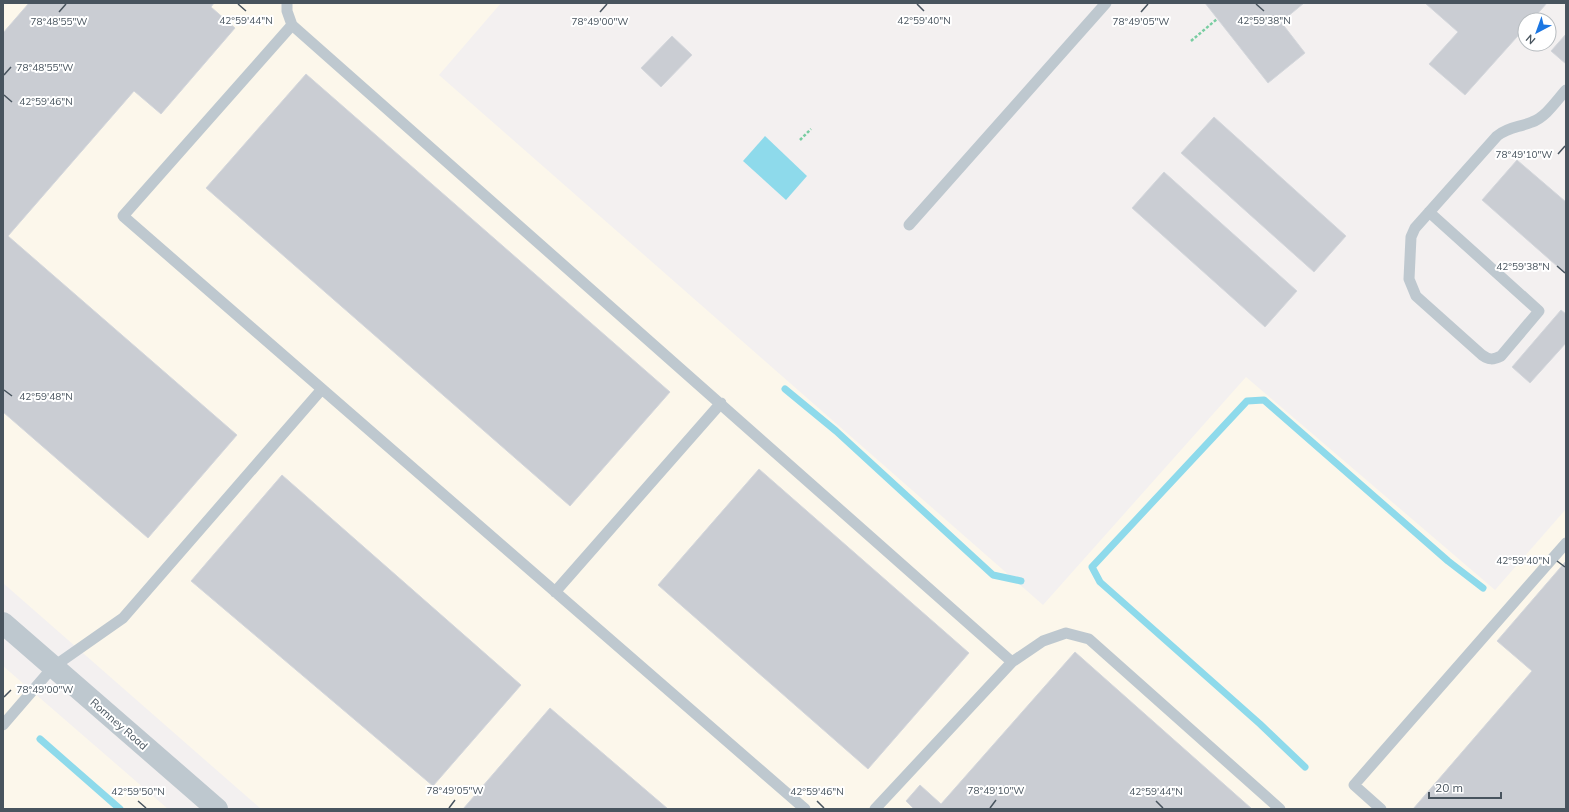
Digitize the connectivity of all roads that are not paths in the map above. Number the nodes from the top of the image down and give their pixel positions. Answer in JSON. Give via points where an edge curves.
{"nodes":[{"id":1,"x":286,"y":3,"type":"edge"},
{"id":2,"x":1106,"y":3,"type":"edge"},
{"id":3,"x":292,"y":25,"type":"junction"},
{"id":4,"x":1566,"y":90,"type":"edge"},
{"id":5,"x":1429,"y":212,"type":"junction"},
{"id":6,"x":909,"y":225,"type":"dead end"},
{"id":7,"x":322,"y":389,"type":"junction"},
{"id":8,"x":721,"y":403,"type":"junction"},
{"id":9,"x":1566,"y":542,"type":"edge"},
{"id":10,"x":555,"y":592,"type":"junction"},
{"id":11,"x":3,"y":624,"type":"edge"},
{"id":12,"x":1012,"y":662,"type":"junction"},
{"id":13,"x":53,"y":668,"type":"junction"},
{"id":14,"x":3,"y":725,"type":"edge"},
{"id":15,"x":216,"y":809,"type":"edge"},
{"id":16,"x":805,"y":809,"type":"edge"},
{"id":17,"x":875,"y":809,"type":"edge"},
{"id":18,"x":1280,"y":809,"type":"edge"},
{"id":19,"x":1381,"y":809,"type":"edge"}],
"edges":[{"from":1,"to":3,"type":"lane"},
{"from":2,"to":6,"type":"lane"},
{"from":3,"to":7,"type":"lane","via":[[122,216]]},
{"from":3,"to":8,"type":"lane"},
{"from":4,"to":5,"type":"lane","via":[[1543,116],[1532,122],[1506,129],[1497,136]]},
{"from":5,"to":5,"type":"lane","via":[[1415,228],[1412,237],[1409,279],[1416,296],[1482,355],[1494,359],[1500,356],[1539,312]]},
{"from":7,"to":10,"type":"lane"},
{"from":7,"to":13,"type":"lane","via":[[123,618]]},
{"from":8,"to":10,"type":"lane"},
{"from":8,"to":12,"type":"lane"},
{"from":9,"to":19,"type":"lane","via":[[1354,785]]},
{"from":10,"to":16,"type":"lane"},
{"from":11,"to":13,"type":"street","name":"Romney Road"},
{"from":12,"to":17,"type":"lane"},
{"from":12,"to":18,"type":"lane","via":[[1043,641],[1066,633],[1089,639]]},
{"from":13,"to":14,"type":"lane"},
{"from":13,"to":15,"type":"street","name":"Romney Road"}]}
